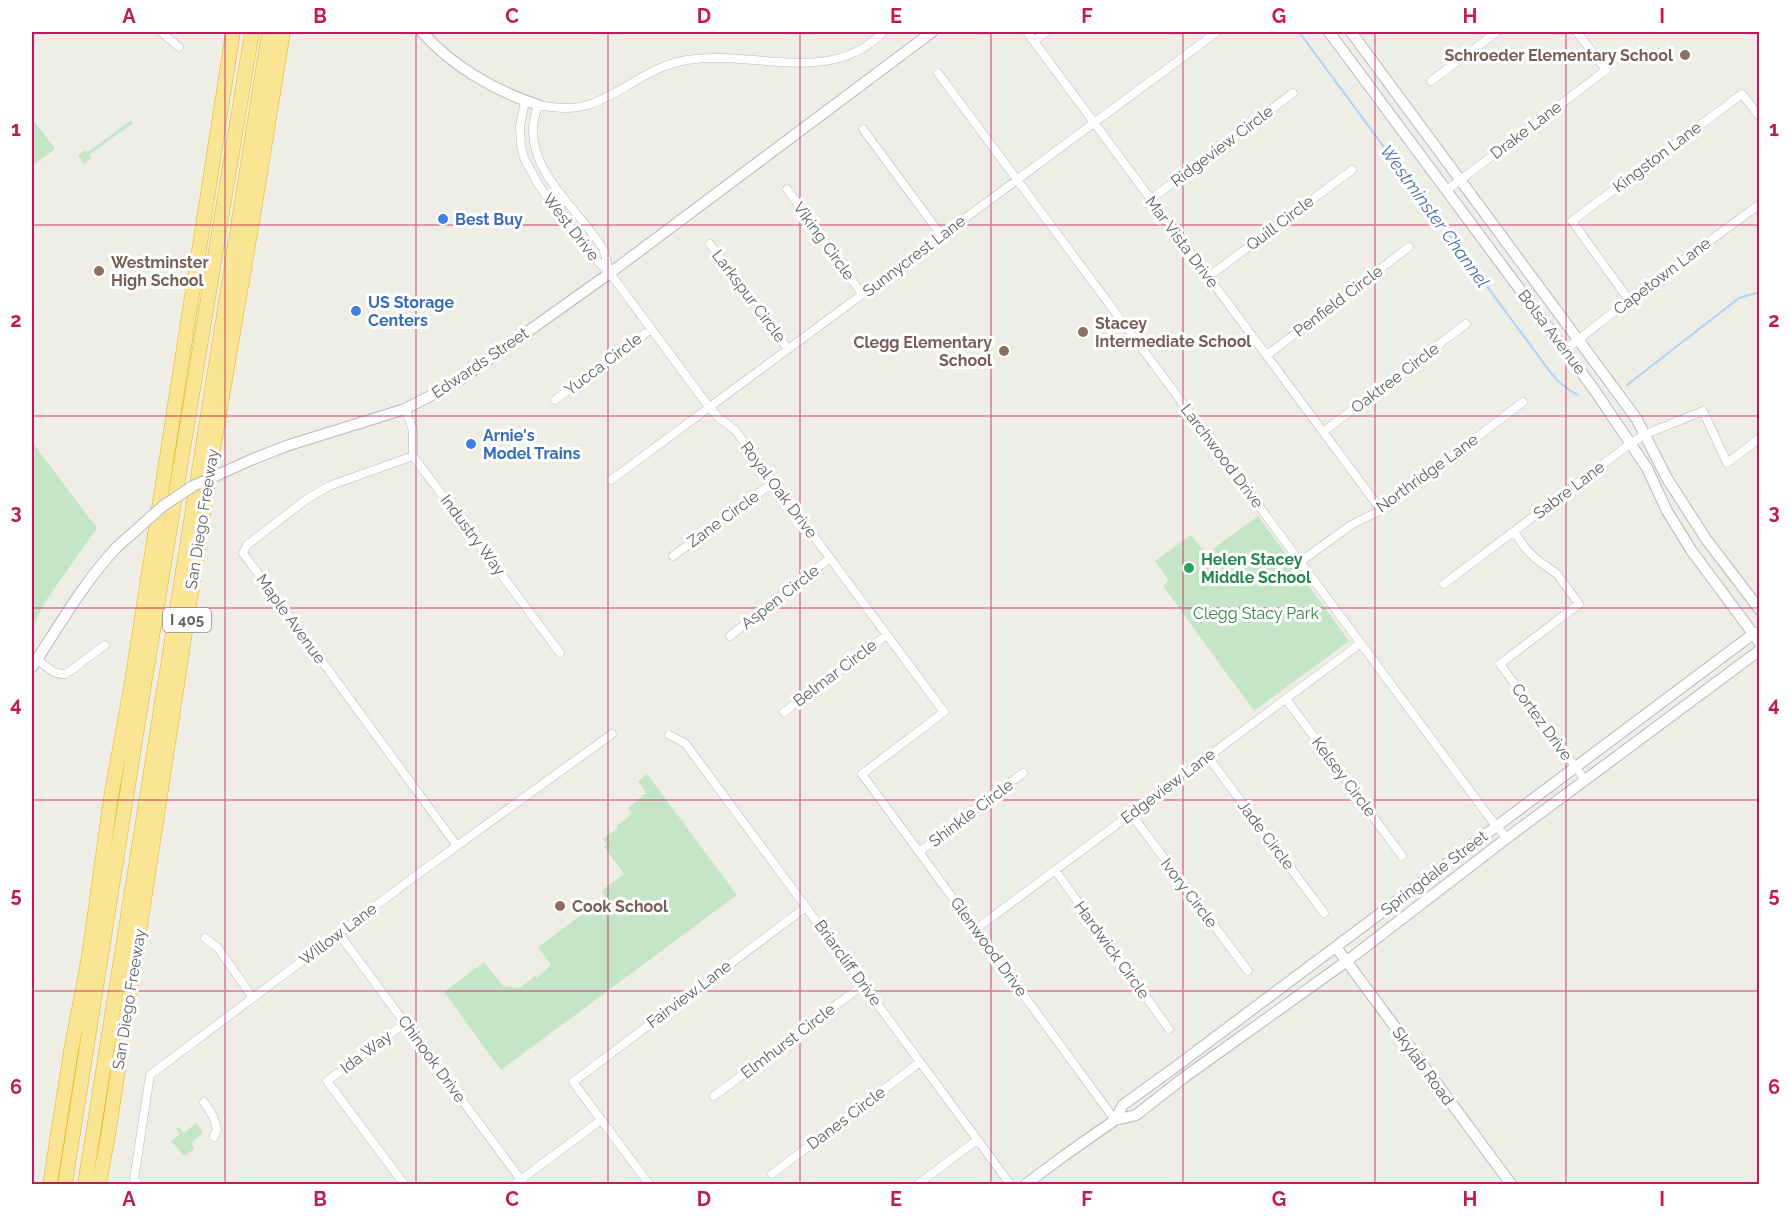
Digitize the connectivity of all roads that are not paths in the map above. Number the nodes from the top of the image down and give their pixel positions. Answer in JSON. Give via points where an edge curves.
{"nodes":[{"id":1,"x":161,"y":32,"type":"edge"},
{"id":2,"x":233,"y":32,"type":"edge"},
{"id":3,"x":252,"y":32,"type":"edge"},
{"id":4,"x":422,"y":32,"type":"edge"},
{"id":5,"x":883,"y":32,"type":"edge"},
{"id":6,"x":932,"y":32,"type":"edge"},
{"id":7,"x":1027,"y":32,"type":"edge"},
{"id":8,"x":1046,"y":32,"type":"edge"},
{"id":9,"x":1216,"y":32,"type":"edge"},
{"id":10,"x":1329,"y":32,"type":"edge"},
{"id":11,"x":1351,"y":32,"type":"edge"},
{"id":12,"x":1497,"y":32,"type":"edge"},
{"id":13,"x":1577,"y":32,"type":"edge"},
{"id":14,"x":275,"y":35,"type":"edge"},
{"id":15,"x":1034,"y":41,"type":"junction"},
{"id":16,"x":179,"y":47,"type":"dead end"},
{"id":17,"x":938,"y":74,"type":"dead end"},
{"id":18,"x":1431,"y":81,"type":"dead end"},
{"id":19,"x":1293,"y":93,"type":"dead end"},
{"id":20,"x":525,"y":101,"type":"junction"},
{"id":21,"x":264,"y":103,"type":"junction"},
{"id":22,"x":538,"y":105,"type":"junction"},
{"id":23,"x":1760,"y":117,"type":"edge"},
{"id":24,"x":1094,"y":122,"type":"junction"},
{"id":25,"x":863,"y":129,"type":"dead end"},
{"id":26,"x":1352,"y":170,"type":"dead end"},
{"id":27,"x":1017,"y":180,"type":"junction"},
{"id":28,"x":1461,"y":180,"type":"junction"},
{"id":29,"x":787,"y":189,"type":"dead end"},
{"id":30,"x":1447,"y":190,"type":"junction"},
{"id":31,"x":1151,"y":199,"type":"junction"},
{"id":32,"x":1760,"y":204,"type":"edge"},
{"id":33,"x":941,"y":235,"type":"junction"},
{"id":34,"x":710,"y":244,"type":"dead end"},
{"id":35,"x":1409,"y":247,"type":"dead end"},
{"id":36,"x":610,"y":273,"type":"junction"},
{"id":37,"x":1209,"y":277,"type":"junction"},
{"id":38,"x":862,"y":294,"type":"junction"},
{"id":39,"x":1629,"y":300,"type":"junction"},
{"id":40,"x":1466,"y":324,"type":"dead end"},
{"id":41,"x":651,"y":328,"type":"junction"},
{"id":42,"x":1578,"y":339,"type":"junction"},
{"id":43,"x":788,"y":349,"type":"junction"},
{"id":44,"x":1565,"y":350,"type":"junction"},
{"id":45,"x":1267,"y":355,"type":"junction"},
{"id":46,"x":555,"y":400,"type":"dead end"},
{"id":47,"x":1523,"y":402,"type":"dead end"},
{"id":48,"x":709,"y":407,"type":"junction"},
{"id":49,"x":405,"y":409,"type":"junction"},
{"id":50,"x":1323,"y":432,"type":"junction"},
{"id":51,"x":1646,"y":434,"type":"junction"},
{"id":52,"x":1760,"y":438,"type":"edge"},
{"id":53,"x":1631,"y":443,"type":"junction"},
{"id":54,"x":413,"y":456,"type":"junction"},
{"id":55,"x":611,"y":480,"type":"dead end"},
{"id":56,"x":774,"y":482,"type":"junction"},
{"id":57,"x":1381,"y":510,"type":"junction"},
{"id":58,"x":1514,"y":532,"type":"junction"},
{"id":59,"x":673,"y":556,"type":"dead end"},
{"id":60,"x":830,"y":558,"type":"junction"},
{"id":61,"x":1300,"y":562,"type":"junction"},
{"id":62,"x":1444,"y":584,"type":"dead end"},
{"id":63,"x":1760,"y":610,"type":"edge"},
{"id":64,"x":886,"y":634,"type":"junction"},
{"id":65,"x":730,"y":636,"type":"dead end"},
{"id":66,"x":1757,"y":636,"type":"edge"},
{"id":67,"x":1361,"y":643,"type":"junction"},
{"id":68,"x":105,"y":645,"type":"dead end"},
{"id":69,"x":1760,"y":650,"type":"edge"},
{"id":70,"x":560,"y":653,"type":"dead end"},
{"id":71,"x":34,"y":663,"type":"edge"},
{"id":72,"x":1286,"y":699,"type":"junction"},
{"id":73,"x":784,"y":712,"type":"dead end"},
{"id":74,"x":612,"y":734,"type":"dead end"},
{"id":75,"x":669,"y":735,"type":"dead end"},
{"id":76,"x":1208,"y":757,"type":"junction"},
{"id":77,"x":1576,"y":767,"type":"junction"},
{"id":78,"x":1023,"y":773,"type":"dead end"},
{"id":79,"x":862,"y":774,"type":"joint"},
{"id":80,"x":1585,"y":780,"type":"junction"},
{"id":81,"x":1131,"y":814,"type":"junction"},
{"id":82,"x":1496,"y":826,"type":"junction"},
{"id":83,"x":1507,"y":838,"type":"junction"},
{"id":84,"x":457,"y":846,"type":"junction"},
{"id":85,"x":919,"y":852,"type":"junction"},
{"id":86,"x":1402,"y":856,"type":"dead end"},
{"id":87,"x":1055,"y":870,"type":"junction"},
{"id":88,"x":806,"y":906,"type":"junction"},
{"id":89,"x":1324,"y":913,"type":"dead end"},
{"id":90,"x":976,"y":929,"type":"junction"},
{"id":91,"x":339,"y":934,"type":"junction"},
{"id":92,"x":205,"y":938,"type":"dead end"},
{"id":93,"x":1335,"y":947,"type":"junction"},
{"id":94,"x":1347,"y":961,"type":"junction"},
{"id":95,"x":1248,"y":972,"type":"dead end"},
{"id":96,"x":863,"y":985,"type":"junction"},
{"id":97,"x":253,"y":998,"type":"junction"},
{"id":98,"x":405,"y":1023,"type":"junction"},
{"id":99,"x":1169,"y":1029,"type":"dead end"},
{"id":100,"x":71,"y":1051,"type":"junction"},
{"id":101,"x":920,"y":1062,"type":"junction"},
{"id":102,"x":1151,"y":1085,"type":"junction"},
{"id":103,"x":714,"y":1096,"type":"dead end"},
{"id":104,"x":204,"y":1102,"type":"dead end"},
{"id":105,"x":1152,"y":1103,"type":"junction"},
{"id":106,"x":601,"y":1120,"type":"junction"},
{"id":107,"x":1115,"y":1120,"type":"junction"},
{"id":108,"x":213,"y":1137,"type":"dead end"},
{"id":109,"x":977,"y":1140,"type":"junction"},
{"id":110,"x":772,"y":1174,"type":"dead end"},
{"id":111,"x":136,"y":1182,"type":"edge"},
{"id":112,"x":520,"y":1183,"type":"edge"},
{"id":113,"x":40,"y":1185,"type":"edge"},
{"id":114,"x":50,"y":1185,"type":"edge"},
{"id":115,"x":65,"y":1185,"type":"edge"},
{"id":116,"x":84,"y":1185,"type":"edge"},
{"id":117,"x":99,"y":1185,"type":"edge"},
{"id":118,"x":404,"y":1185,"type":"edge"},
{"id":119,"x":649,"y":1185,"type":"edge"},
{"id":120,"x":918,"y":1185,"type":"edge"},
{"id":121,"x":1010,"y":1185,"type":"edge"},
{"id":122,"x":1026,"y":1185,"type":"edge"},
{"id":123,"x":1510,"y":1185,"type":"edge"}],
"edges":[{"from":1,"to":16,"type":"street"},
{"from":2,"to":100,"type":"highway","number":"I 405"},
{"from":3,"to":115,"type":"highway"},
{"from":4,"to":20,"type":"main road","via":[[474,75]]},
{"from":5,"to":22,"type":"street","via":[[853,53],[831,61],[726,57],[686,60],[645,74],[588,105]]},
{"from":6,"to":36,"type":"main road","name":"Edwards Street"},
{"from":7,"to":15,"type":"street","name":"Mar Vista Drive"},
{"from":8,"to":15,"type":"street"},
{"from":9,"to":24,"type":"street","name":"Sunnycrest Lane"},
{"from":10,"to":30,"type":"main road","name":"Bolsa Avenue"},
{"from":11,"to":28,"type":"main road","name":"Bolsa Avenue"},
{"from":12,"to":18,"type":"street"},
{"from":13,"to":28,"type":"street","name":"Drake Lane","via":[[1606,70]]},
{"from":14,"to":21,"type":"highway","name":"San Diego Freeway","number":"I 405"},
{"from":15,"to":24,"type":"street","name":"Mar Vista Drive"},
{"from":17,"to":27,"type":"street","name":"Larchwood Drive"},
{"from":19,"to":31,"type":"street","name":"Ridgeview Circle"},
{"from":20,"to":22,"type":"main road"},
{"from":20,"to":36,"type":"street","name":"West Drive","via":[[521,145],[530,170],[584,248]]},
{"from":21,"to":116,"type":"highway"},
{"from":21,"to":117,"type":"highway","name":"San Diego Freeway","number":"I 405","via":[[254,211],[209,474]]},
{"from":22,"to":36,"type":"street","name":"West Drive","via":[[533,128],[540,161],[603,250]]},
{"from":23,"to":39,"type":"street","name":"Kingston Lane","via":[[1742,94],[1572,221]]},
{"from":24,"to":27,"type":"street","name":"Sunnycrest Lane"},
{"from":24,"to":31,"type":"street","name":"Mar Vista Drive"},
{"from":25,"to":33,"type":"street"},
{"from":26,"to":37,"type":"street","name":"Quill Circle"},
{"from":27,"to":33,"type":"street","name":"Sunnycrest Lane"},
{"from":27,"to":61,"type":"street","name":"Larchwood Drive"},
{"from":28,"to":30,"type":"street","name":"Drake Lane"},
{"from":28,"to":42,"type":"main road","name":"Bolsa Avenue"},
{"from":29,"to":38,"type":"street","name":"Viking Circle"},
{"from":30,"to":44,"type":"main road","name":"Bolsa Avenue"},
{"from":31,"to":37,"type":"street","name":"Mar Vista Drive"},
{"from":32,"to":39,"type":"street","name":"Capetown Lane"},
{"from":33,"to":38,"type":"street","name":"Sunnycrest Lane"},
{"from":34,"to":43,"type":"street","name":"Larkspur Circle"},
{"from":35,"to":45,"type":"street","name":"Penfield Circle"},
{"from":36,"to":41,"type":"street","name":"Royal Oak Drive"},
{"from":36,"to":49,"type":"main road","name":"Edwards Street","via":[[457,382]]},
{"from":37,"to":45,"type":"street","name":"Mar Vista Drive"},
{"from":38,"to":43,"type":"street","name":"Sunnycrest Lane"},
{"from":39,"to":42,"type":"street","name":"Capetown Lane"},
{"from":40,"to":50,"type":"street","name":"Oaktree Circle"},
{"from":41,"to":46,"type":"street","name":"Yucca Circle"},
{"from":41,"to":48,"type":"street","name":"Royal Oak Drive"},
{"from":42,"to":44,"type":"street","name":"Capetown Lane"},
{"from":42,"to":51,"type":"main road","name":"Bolsa Avenue"},
{"from":43,"to":48,"type":"street","name":"Sunnycrest Lane"},
{"from":44,"to":53,"type":"main road","name":"Bolsa Avenue"},
{"from":45,"to":50,"type":"street","name":"Mar Vista Drive"},
{"from":47,"to":57,"type":"street","name":"Northridge Lane"},
{"from":48,"to":55,"type":"street","name":"Sunnycrest Lane"},
{"from":48,"to":56,"type":"street","name":"Royal Oak Drive","via":[[735,430]]},
{"from":49,"to":54,"type":"street","via":[[413,430]]},
{"from":49,"to":71,"type":"main road","name":"Edwards Street","bridge":true,"via":[[253,459],[193,486],[163,506],[100,565]]},
{"from":50,"to":57,"type":"street","name":"Mar Vista Drive"},
{"from":51,"to":52,"type":"street","name":"Sabre Lane","via":[[1703,411],[1727,463]]},
{"from":51,"to":53,"type":"street","name":"Sabre Lane"},
{"from":51,"to":63,"type":"main road","name":"Bolsa Avenue","via":[[1668,480]]},
{"from":53,"to":58,"type":"street","name":"Sabre Lane"},
{"from":53,"to":66,"type":"main road","name":"Bolsa Avenue","via":[[1691,550]]},
{"from":54,"to":70,"type":"street","name":"Industry Way"},
{"from":54,"to":84,"type":"street","name":"Maple Avenue","via":[[329,486],[247,545],[243,554]]},
{"from":56,"to":59,"type":"street","name":"Zane Circle"},
{"from":56,"to":60,"type":"street","name":"Royal Oak Drive"},
{"from":57,"to":61,"type":"street","name":"Northridge Lane","via":[[1351,525]]},
{"from":58,"to":62,"type":"street","name":"Sabre Lane"},
{"from":58,"to":77,"type":"street","name":"Cortez Drive","via":[[1536,559],[1557,574],[1579,604],[1500,664]]},
{"from":60,"to":64,"type":"street","name":"Royal Oak Drive"},
{"from":60,"to":65,"type":"street","name":"Aspen Circle"},
{"from":61,"to":67,"type":"street","name":"Larchwood Drive"},
{"from":64,"to":73,"type":"street","name":"Belmar Circle"},
{"from":64,"to":79,"type":"street","name":"Royal Oak Drive","via":[[944,712]]},
{"from":66,"to":77,"type":"main road","name":"Springdale Street"},
{"from":67,"to":72,"type":"street","name":"Edgeview Lane"},
{"from":67,"to":82,"type":"street","name":"Larchwood Drive"},
{"from":68,"to":71,"type":"street","via":[[66,674]]},
{"from":69,"to":80,"type":"main road","name":"Springdale Street"},
{"from":72,"to":76,"type":"street","name":"Edgeview Lane"},
{"from":72,"to":86,"type":"street","name":"Kelsey Circle"},
{"from":74,"to":84,"type":"street","name":"Willow Lane"},
{"from":75,"to":88,"type":"street","name":"Briarcliff Drive","via":[[685,742]]},
{"from":76,"to":81,"type":"street","name":"Edgeview Lane"},
{"from":76,"to":89,"type":"street","name":"Jade Circle"},
{"from":77,"to":80,"type":"street","name":"Cortez Drive"},
{"from":77,"to":82,"type":"main road","name":"Springdale Street"},
{"from":78,"to":85,"type":"street","name":"Shinkle Circle"},
{"from":79,"to":85,"type":"street","name":"Glenwood Drive"},
{"from":80,"to":83,"type":"main road","name":"Springdale Street"},
{"from":81,"to":87,"type":"street","name":"Edgeview Lane"},
{"from":81,"to":95,"type":"street","name":"Ivory Circle"},
{"from":82,"to":83,"type":"street","name":"Larchwood Drive"},
{"from":82,"to":93,"type":"main road","name":"Springdale Street"},
{"from":83,"to":94,"type":"main road","name":"Springdale Street"},
{"from":84,"to":91,"type":"street","name":"Willow Lane"},
{"from":85,"to":90,"type":"street","name":"Glenwood Drive"},
{"from":87,"to":90,"type":"street","name":"Edgeview Lane"},
{"from":87,"to":99,"type":"street","name":"Hardwick Circle"},
{"from":88,"to":96,"type":"street","name":"Briarcliff Drive"},
{"from":88,"to":106,"type":"street","name":"Fairview Lane","via":[[573,1082]]},
{"from":90,"to":107,"type":"street","name":"Glenwood Drive"},
{"from":91,"to":97,"type":"street","name":"Willow Lane"},
{"from":91,"to":98,"type":"street","name":"Chinook Drive"},
{"from":92,"to":97,"type":"street","via":[[218,948]]},
{"from":93,"to":94,"type":"main road","name":"Skylab Road"},
{"from":93,"to":102,"type":"main road","name":"Springdale Street"},
{"from":94,"to":105,"type":"main road","name":"Springdale Street"},
{"from":94,"to":123,"type":"main road","name":"Skylab Road"},
{"from":96,"to":101,"type":"street","name":"Briarcliff Drive"},
{"from":96,"to":103,"type":"street","name":"Elmhurst Circle"},
{"from":97,"to":111,"type":"street","name":"Willow Lane","via":[[150,1075]]},
{"from":98,"to":112,"type":"street","name":"Chinook Drive"},
{"from":98,"to":118,"type":"street","name":"Ida Way","via":[[327,1081]]},
{"from":100,"to":113,"type":"highway"},
{"from":100,"to":114,"type":"highway","number":"I 405"},
{"from":101,"to":109,"type":"street","name":"Briarcliff Drive"},
{"from":101,"to":110,"type":"street","name":"Danes Circle"},
{"from":102,"to":105,"type":"main road","via":[[1155,1090]]},
{"from":102,"to":107,"type":"main road","name":"Springdale Street","via":[[1123,1105]]},
{"from":104,"to":108,"type":"street","via":[[218,1129]]},
{"from":105,"to":107,"type":"main road","name":"Springdale Street","via":[[1136,1115]]},
{"from":106,"to":112,"type":"street"},
{"from":106,"to":119,"type":"street"},
{"from":107,"to":122,"type":"main road","name":"Springdale Street"},
{"from":109,"to":120,"type":"street"},
{"from":109,"to":121,"type":"street","name":"Briarcliff Drive"}]}
